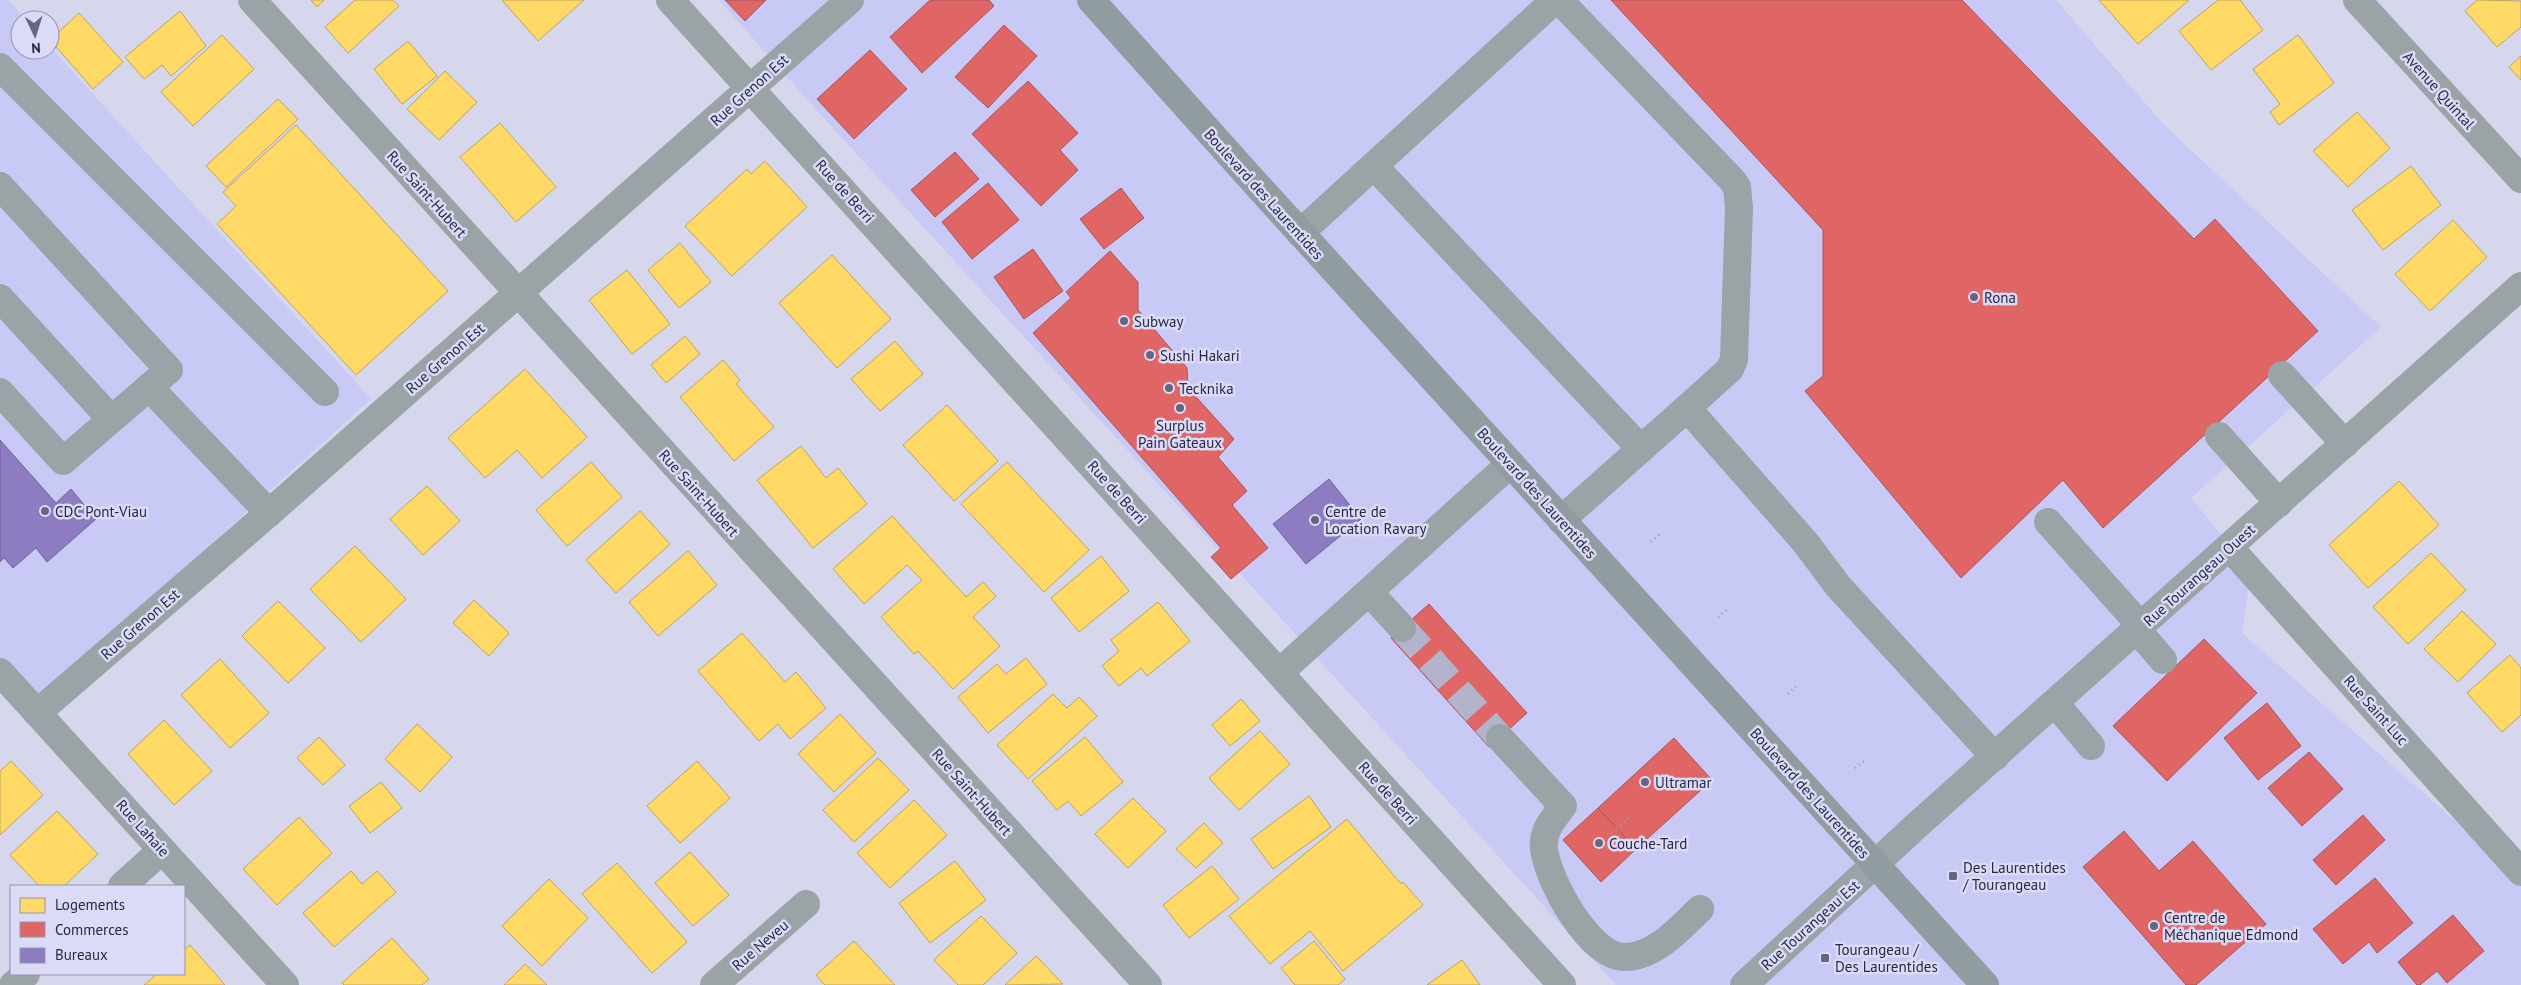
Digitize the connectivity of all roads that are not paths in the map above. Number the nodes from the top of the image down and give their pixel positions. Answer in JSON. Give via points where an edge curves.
{"nodes":[{"id":1,"x":252,"y":0,"type":"edge"},
{"id":2,"x":670,"y":0,"type":"edge"},
{"id":3,"x":850,"y":0,"type":"edge"},
{"id":4,"x":1091,"y":0,"type":"edge"},
{"id":5,"x":1555,"y":0,"type":"edge"},
{"id":6,"x":1559,"y":0,"type":"edge"},
{"id":7,"x":2357,"y":0,"type":"edge"},
{"id":8,"x":0,"y":67,"type":"edge"},
{"id":9,"x":752,"y":88,"type":"junction"},
{"id":10,"x":1374,"y":166,"type":"junction"},
{"id":11,"x":2521,"y":180,"type":"edge"},
{"id":12,"x":0,"y":186,"type":"edge"},
{"id":13,"x":1300,"y":233,"type":"junction"},
{"id":14,"x":2521,"y":286,"type":"edge"},
{"id":15,"x":517,"y":294,"type":"junction"},
{"id":16,"x":0,"y":298,"type":"edge"},
{"id":17,"x":2282,"y":375,"type":"dead end"},
{"id":18,"x":149,"y":388,"type":"junction"},
{"id":19,"x":0,"y":392,"type":"edge"},
{"id":20,"x":326,"y":392,"type":"dead end"},
{"id":21,"x":1687,"y":408,"type":"junction"},
{"id":22,"x":111,"y":419,"type":"junction"},
{"id":23,"x":2219,"y":436,"type":"dead end"},
{"id":24,"x":2345,"y":444,"type":"junction"},
{"id":25,"x":1641,"y":449,"type":"junction"},
{"id":26,"x":1510,"y":464,"type":"junction"},
{"id":27,"x":2279,"y":503,"type":"junction"},
{"id":28,"x":269,"y":513,"type":"junction"},
{"id":29,"x":1561,"y":520,"type":"junction"},
{"id":30,"x":2048,"y":522,"type":"dead end"},
{"id":31,"x":2230,"y":548,"type":"junction"},
{"id":32,"x":1369,"y":592,"type":"junction"},
{"id":33,"x":1402,"y":628,"type":"tunnel mouth"},
{"id":34,"x":2139,"y":628,"type":"junction"},
{"id":35,"x":2162,"y":660,"type":"dead end"},
{"id":36,"x":0,"y":672,"type":"edge"},
{"id":37,"x":1280,"y":672,"type":"junction"},
{"id":38,"x":2055,"y":703,"type":"junction"},
{"id":39,"x":37,"y":713,"type":"junction"},
{"id":40,"x":1500,"y":738,"type":"tunnel mouth"},
{"id":41,"x":2091,"y":746,"type":"dead end"},
{"id":42,"x":1995,"y":757,"type":"junction"},
{"id":43,"x":162,"y":850,"type":"junction"},
{"id":44,"x":1876,"y":865,"type":"junction"},
{"id":45,"x":2521,"y":872,"type":"edge"},
{"id":46,"x":123,"y":885,"type":"edge"},
{"id":47,"x":806,"y":904,"type":"dead end"},
{"id":48,"x":1700,"y":909,"type":"dead end"},
{"id":49,"x":25,"y":975,"type":"edge"},
{"id":50,"x":13,"y":985,"type":"edge"},
{"id":51,"x":286,"y":985,"type":"edge"},
{"id":52,"x":714,"y":985,"type":"edge"},
{"id":53,"x":1148,"y":985,"type":"edge"},
{"id":54,"x":1562,"y":985,"type":"edge"},
{"id":55,"x":1744,"y":985,"type":"edge"},
{"id":56,"x":1985,"y":985,"type":"edge"}],
"edges":[{"from":1,"to":15,"type":"street","name":"Rue Saint-Hubert"},
{"from":2,"to":9,"type":"street","name":"Rue de Berri"},
{"from":3,"to":9,"type":"street","name":"Rue Grenon Est"},
{"from":4,"to":13,"type":"main road","name":"Boulevard des Laurentides"},
{"from":5,"to":10,"type":"street"},
{"from":6,"to":21,"type":"street","via":[[1737,187],[1734,359],[1730,369]]},
{"from":7,"to":11,"type":"street","name":"Avenue Quintal"},
{"from":8,"to":20,"type":"street"},
{"from":9,"to":15,"type":"street","name":"Rue Grenon Est"},
{"from":9,"to":37,"type":"street","name":"Rue de Berri"},
{"from":10,"to":13,"type":"street"},
{"from":10,"to":25,"type":"street"},
{"from":12,"to":18,"type":"street","via":[[169,370]]},
{"from":13,"to":26,"type":"main road","name":"Boulevard des Laurentides"},
{"from":14,"to":24,"type":"street","name":"Rue Tourangeau Ouest"},
{"from":15,"to":28,"type":"street","name":"Rue Grenon Est"},
{"from":15,"to":53,"type":"street","name":"Rue Saint-Hubert"},
{"from":16,"to":22,"type":"street"},
{"from":17,"to":24,"type":"street"},
{"from":18,"to":22,"type":"street"},
{"from":18,"to":28,"type":"street"},
{"from":19,"to":22,"type":"street","via":[[63,461]]},
{"from":21,"to":25,"type":"street"},
{"from":21,"to":42,"type":"street","via":[[1806,542],[1838,586]]},
{"from":23,"to":27,"type":"street"},
{"from":24,"to":27,"type":"street","name":"Rue Tourangeau Ouest"},
{"from":25,"to":29,"type":"street"},
{"from":26,"to":29,"type":"main road","name":"Boulevard des Laurentides"},
{"from":26,"to":32,"type":"street"},
{"from":27,"to":31,"type":"street","name":"Rue Tourangeau Ouest"},
{"from":28,"to":39,"type":"street","name":"Rue Grenon Est"},
{"from":29,"to":44,"type":"main road","name":"Boulevard des Laurentides"},
{"from":30,"to":34,"type":"street"},
{"from":31,"to":34,"type":"street","name":"Rue Tourangeau Ouest"},
{"from":31,"to":45,"type":"street","name":"Rue Saint Luc"},
{"from":32,"to":33,"type":"street"},
{"from":32,"to":37,"type":"street"},
{"from":34,"to":35,"type":"street"},
{"from":34,"to":38,"type":"street","name":"Rue Tourangeau Ouest"},
{"from":36,"to":39,"type":"street","name":"Rue Lahaie"},
{"from":37,"to":54,"type":"street","name":"Rue de Berri"},
{"from":38,"to":41,"type":"street"},
{"from":38,"to":42,"type":"street","name":"Rue Tourangeau Ouest"},
{"from":39,"to":43,"type":"street","name":"Rue Lahaie"},
{"from":40,"to":48,"type":"street","via":[[1563,806],[1547,826],[1546,857],[1557,888],[1574,916],[1600,947],[1612,955],[1643,954],[1658,946]]},
{"from":42,"to":44,"type":"street","name":"Rue Tourangeau Ouest"},
{"from":43,"to":46,"type":"street"},
{"from":43,"to":51,"type":"street","name":"Rue Lahaie"},
{"from":44,"to":55,"type":"street","name":"Rue Tourangeau Est"},
{"from":44,"to":56,"type":"main road","name":"Boulevard des Laurentides"},
{"from":47,"to":52,"type":"street","name":"Rue Neveu"},
{"from":49,"to":50,"type":"street"}]}
